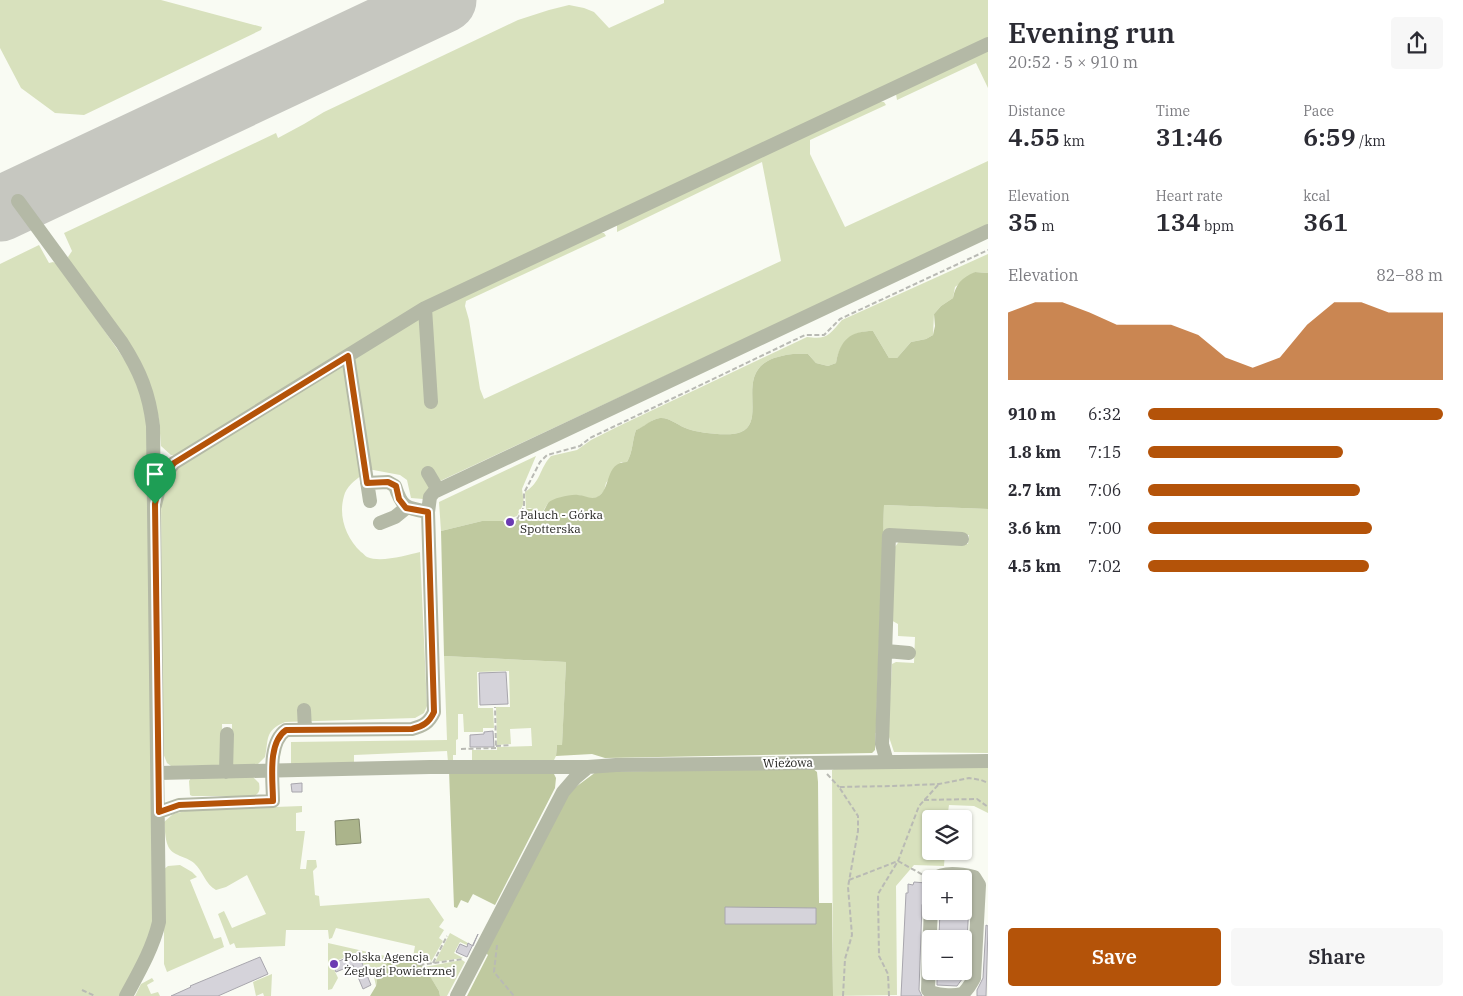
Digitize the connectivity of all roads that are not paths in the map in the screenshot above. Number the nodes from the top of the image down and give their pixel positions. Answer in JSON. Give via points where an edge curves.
{"nodes":[{"id":1,"x":988,"y":44,"type":"edge"},
{"id":2,"x":18,"y":201,"type":"dead end"},
{"id":3,"x":988,"y":232,"type":"edge"},
{"id":4,"x":425,"y":308,"type":"junction"},
{"id":5,"x":348,"y":356,"type":"junction"},
{"id":6,"x":430,"y":402,"type":"dead end"},
{"id":7,"x":428,"y":473,"type":"dead end"},
{"id":8,"x":367,"y":483,"type":"junction"},
{"id":9,"x":438,"y":490,"type":"junction"},
{"id":10,"x":370,"y":501,"type":"dead end"},
{"id":11,"x":155,"y":504,"type":"junction"},
{"id":12,"x":406,"y":508,"type":"junction"},
{"id":13,"x":428,"y":512,"type":"junction"},
{"id":14,"x":380,"y":523,"type":"dead end"},
{"id":15,"x":962,"y":539,"type":"dead end"},
{"id":16,"x":886,"y":652,"type":"junction"},
{"id":17,"x":910,"y":653,"type":"dead end"},
{"id":18,"x":304,"y":710,"type":"dead end"},
{"id":19,"x":304,"y":730,"type":"junction"},
{"id":20,"x":227,"y":734,"type":"dead end"},
{"id":21,"x":988,"y":761,"type":"edge"},
{"id":22,"x":887,"y":762,"type":"junction"},
{"id":23,"x":588,"y":767,"type":"junction"},
{"id":24,"x":226,"y":772,"type":"junction"},
{"id":25,"x":274,"y":772,"type":"junction"},
{"id":26,"x":159,"y":774,"type":"junction"},
{"id":27,"x":159,"y":812,"type":"junction"},
{"id":28,"x":972,"y":877,"type":"edge"},
{"id":29,"x":982,"y":913,"type":"edge"},
{"id":30,"x":930,"y":920,"type":"edge"},
{"id":31,"x":126,"y":996,"type":"edge"},
{"id":32,"x":457,"y":996,"type":"edge"}],
"edges":[{"from":1,"to":4,"type":"lane"},
{"from":2,"to":11,"type":"lane","via":[[135,364],[150,404]]},
{"from":3,"to":9,"type":"lane"},
{"from":4,"to":5,"type":"lane"},
{"from":4,"to":6,"type":"lane"},
{"from":5,"to":8,"type":"lane"},
{"from":5,"to":11,"type":"lane","via":[[174,463],[160,480]]},
{"from":7,"to":9,"type":"lane"},
{"from":8,"to":10,"type":"lane"},
{"from":8,"to":12,"type":"lane","via":[[388,482],[396,486],[399,499]]},
{"from":9,"to":13,"type":"lane","via":[[430,497]]},
{"from":11,"to":26,"type":"lane"},
{"from":12,"to":13,"type":"lane"},
{"from":12,"to":14,"type":"lane","via":[[396,517]]},
{"from":13,"to":19,"type":"lane","via":[[434,712],[421,727],[412,729]]},
{"from":15,"to":16,"type":"lane","via":[[889,535]]},
{"from":16,"to":17,"type":"lane"},
{"from":16,"to":22,"type":"lane","via":[[882,744]]},
{"from":18,"to":19,"type":"lane"},
{"from":19,"to":25,"type":"lane","via":[[281,733],[274,744]]},
{"from":20,"to":24,"type":"lane"},
{"from":21,"to":22,"type":"lane","name":"Wieżowa"},
{"from":22,"to":23,"type":"lane","name":"Wieżowa"},
{"from":23,"to":25,"type":"lane","name":"Wieżowa"},
{"from":23,"to":32,"type":"lane","via":[[563,792]]},
{"from":24,"to":25,"type":"lane","name":"Wieżowa"},
{"from":24,"to":26,"type":"lane","name":"Wieżowa"},
{"from":25,"to":27,"type":"lane","via":[[273,801],[179,805]]},
{"from":26,"to":27,"type":"lane"},
{"from":27,"to":31,"type":"lane","via":[[159,922],[146,958]]},
{"from":28,"to":29,"type":"lane","via":[[979,885]]},
{"from":29,"to":30,"type":"lane","via":[[974,978],[958,996],[932,994],[928,988]]}]}
